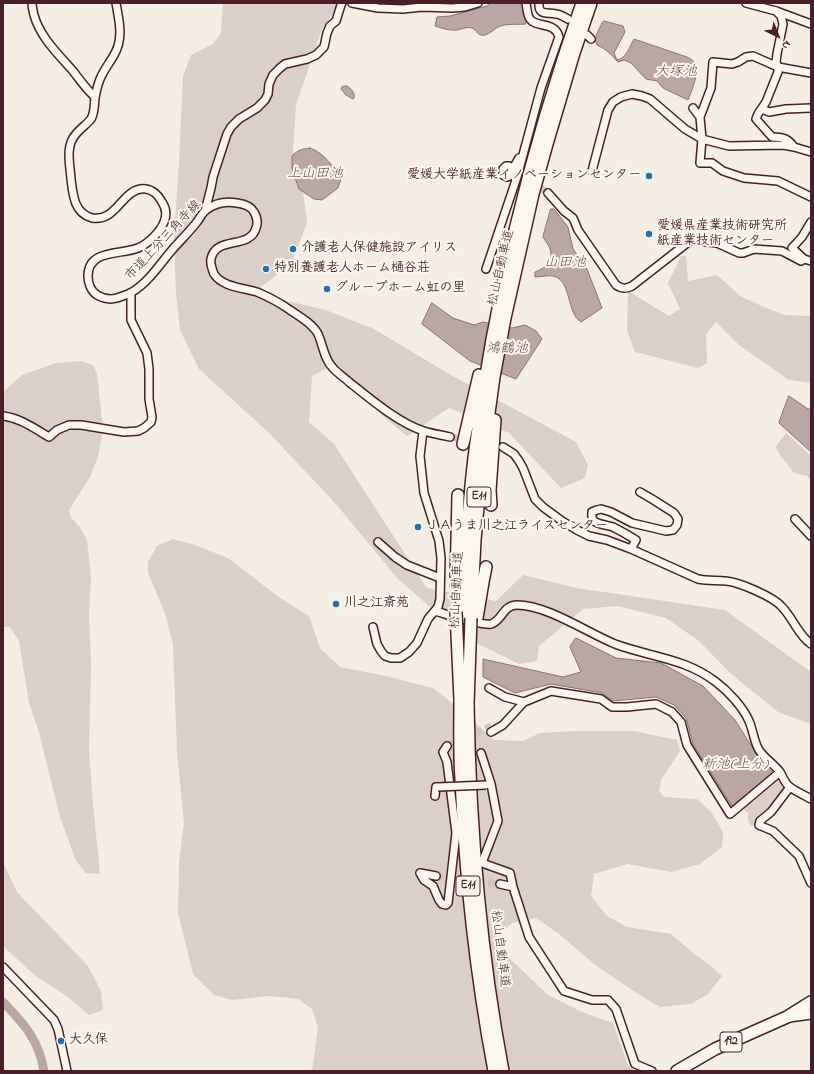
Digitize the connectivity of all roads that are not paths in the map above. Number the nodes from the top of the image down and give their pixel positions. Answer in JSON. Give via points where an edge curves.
{"nodes":[{"id":1,"x":32,"y":3,"type":"edge"},
{"id":2,"x":116,"y":3,"type":"edge"},
{"id":3,"x":342,"y":3,"type":"edge"},
{"id":4,"x":352,"y":3,"type":"edge"},
{"id":5,"x":478,"y":3,"type":"edge"},
{"id":6,"x":526,"y":3,"type":"edge"},
{"id":7,"x":538,"y":3,"type":"edge"},
{"id":8,"x":582,"y":3,"type":"edge"},
{"id":9,"x":591,"y":3,"type":"edge"},
{"id":10,"x":595,"y":3,"type":"edge"},
{"id":11,"x":746,"y":3,"type":"edge"},
{"id":12,"x":369,"y":5,"type":"edge"},
{"id":13,"x":776,"y":11,"type":"junction"},
{"id":14,"x":568,"y":19,"type":"dead end"},
{"id":15,"x":811,"y":24,"type":"edge"},
{"id":16,"x":574,"y":53,"type":"junction"},
{"id":17,"x":778,"y":67,"type":"junction"},
{"id":18,"x":811,"y":73,"type":"edge"},
{"id":19,"x":95,"y":97,"type":"junction"},
{"id":20,"x":692,"y":108,"type":"dead end"},
{"id":21,"x":811,"y":108,"type":"edge"},
{"id":22,"x":762,"y":109,"type":"junction"},
{"id":23,"x":700,"y":117,"type":"junction"},
{"id":24,"x":702,"y":139,"type":"junction"},
{"id":25,"x":794,"y":147,"type":"junction"},
{"id":26,"x":525,"y":148,"type":"junction"},
{"id":27,"x":811,"y":152,"type":"edge"},
{"id":28,"x":509,"y":166,"type":"dead end"},
{"id":29,"x":592,"y":171,"type":"dead end"},
{"id":30,"x":548,"y":193,"type":"tunnel mouth"},
{"id":31,"x":811,"y":197,"type":"edge"},
{"id":32,"x":205,"y":210,"type":"junction"},
{"id":33,"x":811,"y":222,"type":"edge"},
{"id":34,"x":808,"y":260,"type":"edge"},
{"id":35,"x":486,"y":269,"type":"dead end"},
{"id":36,"x":131,"y":293,"type":"junction"},
{"id":37,"x":501,"y":317,"type":"junction"},
{"id":38,"x":490,"y":375,"type":"junction"},
{"id":39,"x":3,"y":416,"type":"edge"},
{"id":40,"x":423,"y":431,"type":"junction"},
{"id":41,"x":450,"y":437,"type":"tunnel mouth"},
{"id":42,"x":463,"y":444,"type":"dead end"},
{"id":43,"x":503,"y":447,"type":"dead end"},
{"id":44,"x":640,"y":492,"type":"dead end"},
{"id":45,"x":458,"y":495,"type":"dead end"},
{"id":46,"x":491,"y":505,"type":"dead end"},
{"id":47,"x":795,"y":519,"type":"dead end"},
{"id":48,"x":811,"y":536,"type":"edge"},
{"id":49,"x":378,"y":542,"type":"dead end"},
{"id":50,"x":631,"y":549,"type":"junction"},
{"id":51,"x":486,"y":568,"type":"dead end"},
{"id":52,"x":440,"y":578,"type":"junction"},
{"id":53,"x":435,"y":611,"type":"junction"},
{"id":54,"x":466,"y":615,"type":"junction"},
{"id":55,"x":373,"y":627,"type":"dead end"},
{"id":56,"x":811,"y":644,"type":"edge"},
{"id":57,"x":489,"y":688,"type":"dead end"},
{"id":58,"x":467,"y":702,"type":"junction"},
{"id":59,"x":524,"y":702,"type":"junction"},
{"id":60,"x":491,"y":729,"type":"tunnel mouth"},
{"id":61,"x":447,"y":746,"type":"dead end"},
{"id":62,"x":481,"y":753,"type":"dead end"},
{"id":63,"x":780,"y":772,"type":"junction"},
{"id":64,"x":488,"y":784,"type":"junction"},
{"id":65,"x":790,"y":787,"type":"junction"},
{"id":66,"x":435,"y":796,"type":"dead end"},
{"id":67,"x":811,"y":799,"type":"edge"},
{"id":68,"x":436,"y":876,"type":"tunnel mouth"},
{"id":69,"x":811,"y":883,"type":"edge"},
{"id":70,"x":500,"y":884,"type":"tunnel mouth"},
{"id":71,"x":513,"y":887,"type":"junction"},
{"id":72,"x":3,"y":967,"type":"edge"},
{"id":73,"x":811,"y":1002,"type":"edge"},
{"id":74,"x":811,"y":1014,"type":"edge"},
{"id":75,"x":787,"y":1017,"type":"junction"},
{"id":76,"x":66,"y":1071,"type":"edge"},
{"id":77,"x":494,"y":1071,"type":"edge"},
{"id":78,"x":503,"y":1071,"type":"edge"},
{"id":79,"x":652,"y":1071,"type":"edge"},
{"id":80,"x":677,"y":1071,"type":"edge"}],
"edges":[{"from":1,"to":19,"type":"street","via":[[34,16],[48,42]]},
{"from":2,"to":19,"type":"street","name":"市道上分三角寺線","via":[[120,41],[101,76]]},
{"from":3,"to":32,"type":"street","via":[[336,21],[327,33],[324,47],[316,55],[285,64],[280,68],[273,75],[265,100],[231,127],[213,177]]},
{"from":4,"to":12,"type":"street"},
{"from":5,"to":12,"type":"street","via":[[465,7],[403,9]]},
{"from":6,"to":26,"type":"street","via":[[531,21],[553,28],[560,37],[541,88]]},
{"from":7,"to":14,"type":"street","via":[[543,13],[556,14]]},
{"from":8,"to":37,"type":"highway","name":"松山自動車道","via":[[548,105],[524,190]]},
{"from":9,"to":16,"type":"highway","name":"松山自動車道"},
{"from":10,"to":16,"type":"highway"},
{"from":11,"to":13,"type":"street"},
{"from":13,"to":15,"type":"street"},
{"from":13,"to":17,"type":"street","via":[[781,16],[783,24],[776,62]]},
{"from":16,"to":37,"type":"highway","name":"松山自動車道"},
{"from":17,"to":18,"type":"street"},
{"from":17,"to":22,"type":"street"},
{"from":17,"to":23,"type":"street","via":[[753,56],[732,64],[713,62],[711,88]]},
{"from":19,"to":36,"type":"street","name":"市道上分三角寺線","via":[[93,115],[74,135],[69,145],[77,208],[84,215],[101,218],[112,212],[128,194],[139,189],[151,190],[164,203],[166,215],[161,228],[144,244],[134,249],[104,255],[94,260],[89,269],[88,280],[92,290],[102,298],[110,300]]},
{"from":20,"to":23,"type":"street"},
{"from":21,"to":22,"type":"street","via":[[769,112]]},
{"from":22,"to":25,"type":"street","via":[[756,119],[772,137],[786,138]]},
{"from":23,"to":24,"type":"street"},
{"from":24,"to":25,"type":"street","via":[[729,146]]},
{"from":24,"to":29,"type":"street","via":[[685,129],[650,99],[632,94],[621,97],[613,102],[608,110]]},
{"from":24,"to":31,"type":"street","via":[[700,163],[712,163],[723,171],[744,178],[778,181]]},
{"from":25,"to":27,"type":"street"},
{"from":26,"to":28,"type":"street","via":[[507,177],[503,173],[505,166]]},
{"from":26,"to":35,"type":"street"},
{"from":30,"to":34,"type":"street","via":[[573,218],[578,230],[620,288],[632,286],[691,240],[717,243],[738,253],[754,249],[782,250],[801,261]]},
{"from":32,"to":36,"type":"street","name":"市道上分三角寺線","via":[[147,280]]},
{"from":32,"to":40,"type":"street","name":"市道上分三角寺線","via":[[222,202],[238,203],[251,208],[257,219],[256,229],[251,236],[219,247],[213,254],[211,266],[215,276],[221,281],[257,292],[291,310],[312,326],[332,367],[401,420]]},
{"from":33,"to":34,"type":"street","via":[[792,248]]},
{"from":36,"to":39,"type":"street","via":[[131,320],[147,354],[151,422],[138,431],[124,432],[81,425],[69,426],[57,430],[49,437],[28,424]]},
{"from":37,"to":38,"type":"highway"},
{"from":37,"to":38,"type":"highway"},
{"from":38,"to":42,"type":"highway"},
{"from":38,"to":46,"type":"highway"},
{"from":38,"to":54,"type":"highway","name":"松山自動車道","number":"E11","via":[[475,451],[467,531]]},
{"from":40,"to":41,"type":"street","name":"市道上分三角寺線"},
{"from":40,"to":52,"type":"street","via":[[421,470],[424,493],[439,541]]},
{"from":43,"to":50,"type":"street","via":[[519,461],[535,499],[543,507],[576,530]]},
{"from":44,"to":50,"type":"street","via":[[674,513],[678,519],[672,530],[666,531],[632,523],[602,509],[592,512],[591,517],[597,523],[611,526],[636,540]]},
{"from":45,"to":54,"type":"highway"},
{"from":47,"to":48,"type":"street"},
{"from":49,"to":52,"type":"street","via":[[407,565]]},
{"from":50,"to":56,"type":"street","via":[[698,579],[727,581],[772,599],[784,608]]},
{"from":51,"to":54,"type":"highway"},
{"from":52,"to":53,"type":"street","via":[[440,599]]},
{"from":53,"to":55,"type":"street","via":[[428,619],[417,643],[400,658],[385,656],[377,644]]},
{"from":53,"to":63,"type":"street","via":[[482,624],[492,624],[508,607],[528,606],[567,621],[598,637],[703,672],[730,695],[749,720],[759,749]]},
{"from":54,"to":58,"type":"highway","bridge":true},
{"from":54,"to":58,"type":"highway"},
{"from":57,"to":59,"type":"street","via":[[505,697]]},
{"from":58,"to":77,"type":"highway","name":"松山自動車道","number":"E11","via":[[460,778],[476,960]]},
{"from":58,"to":78,"type":"highway","name":"松山自動車道","number":"E11","via":[[476,875],[485,959]]},
{"from":59,"to":60,"type":"street","via":[[503,725]]},
{"from":59,"to":63,"type":"street","via":[[551,691],[601,699],[612,707],[656,704],[672,712],[681,722],[688,745],[730,814]]},
{"from":61,"to":68,"type":"street","via":[[443,752],[448,762],[456,833],[446,905],[442,904],[433,886],[424,880],[420,873]]},
{"from":62,"to":64,"type":"street"},
{"from":63,"to":65,"type":"street"},
{"from":64,"to":66,"type":"street","bridge":true,"via":[[436,787]]},
{"from":64,"to":71,"type":"street","via":[[498,821],[482,863],[510,873]]},
{"from":65,"to":67,"type":"street"},
{"from":65,"to":69,"type":"street","via":[[759,825],[773,831],[799,856]]},
{"from":70,"to":71,"type":"street"},
{"from":71,"to":79,"type":"street","via":[[529,937],[564,991],[592,1000],[608,1000],[616,1009],[635,1064]]},
{"from":72,"to":76,"type":"street","via":[[54,1020]]},
{"from":73,"to":75,"type":"highway","number":"192"},
{"from":74,"to":75,"type":"main road"},
{"from":75,"to":80,"type":"highway","number":"192","via":[[715,1048]]}]}
